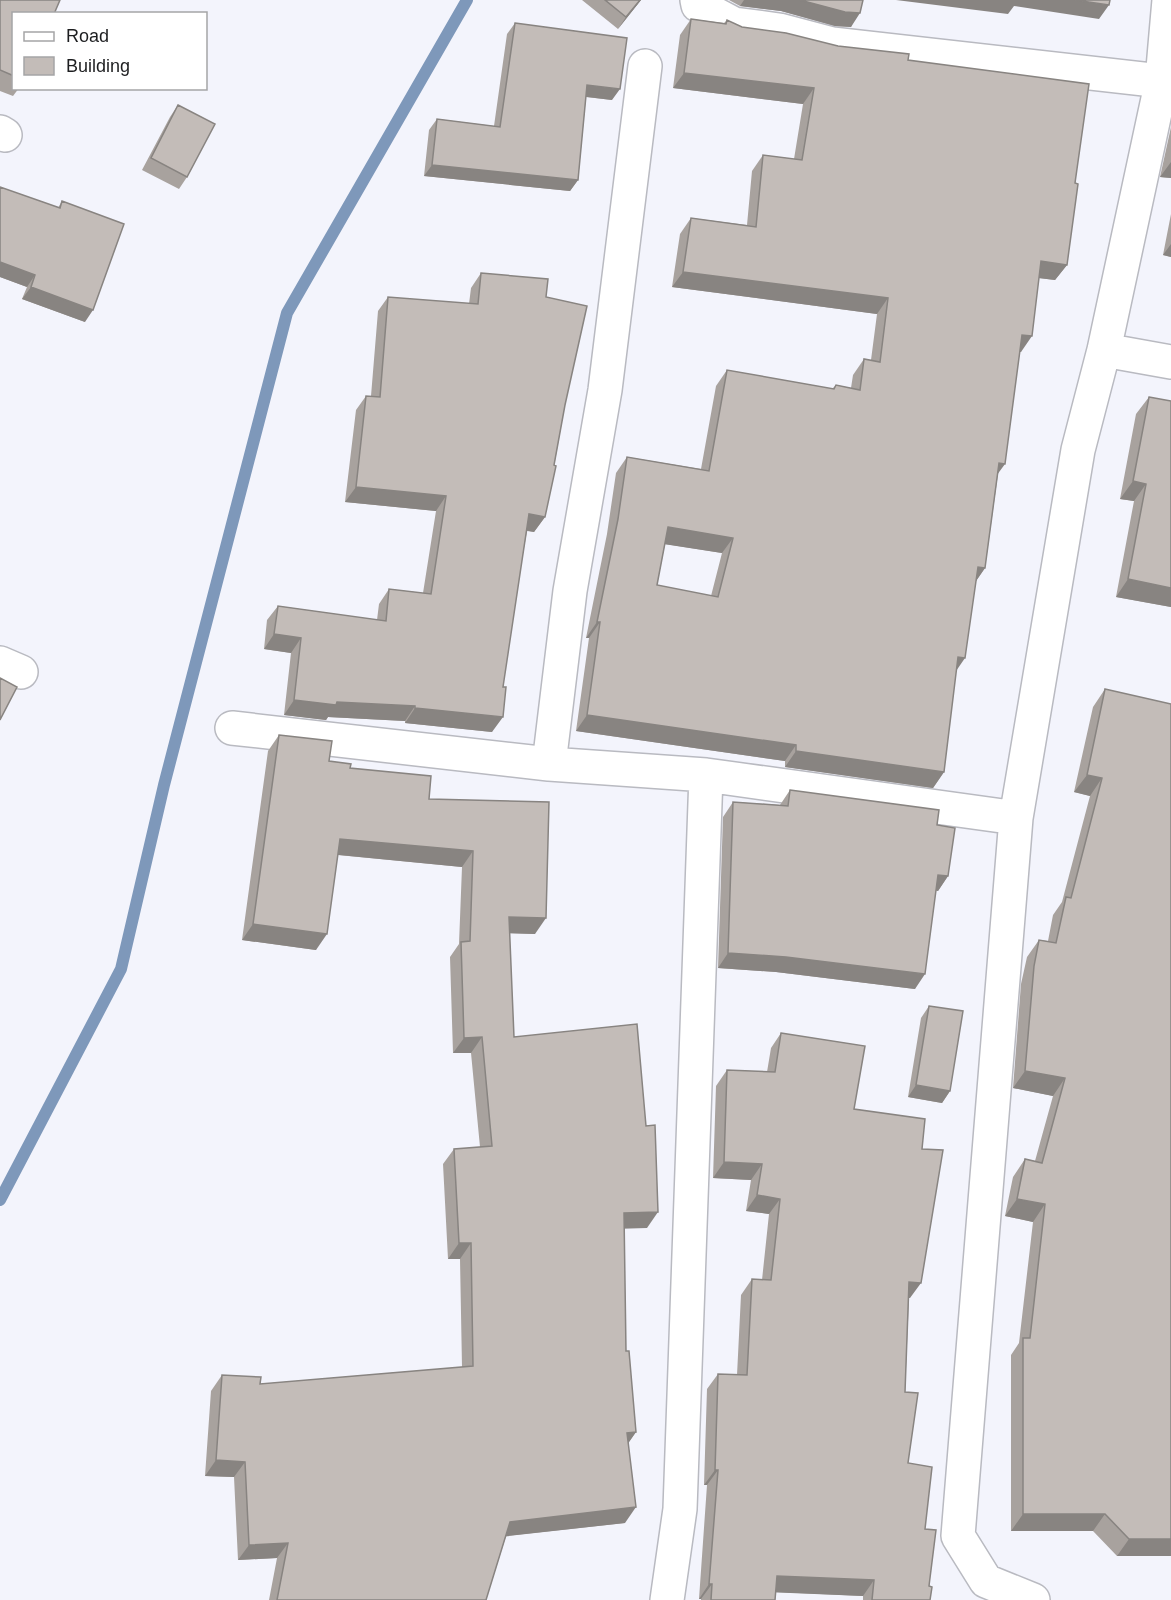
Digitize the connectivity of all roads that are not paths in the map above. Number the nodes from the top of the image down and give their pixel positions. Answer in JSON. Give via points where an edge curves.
{"nodes":[{"id":1,"x":697,"y":0,"type":"edge"},
{"id":2,"x":1169,"y":0,"type":"edge"},
{"id":3,"x":645,"y":66,"type":"dead end"},
{"id":4,"x":1166,"y":81,"type":"edge"},
{"id":5,"x":1104,"y":350,"type":"junction"},
{"id":6,"x":1171,"y":362,"type":"edge"},
{"id":7,"x":232,"y":728,"type":"dead end"},
{"id":8,"x":549,"y":764,"type":"junction"},
{"id":9,"x":706,"y":775,"type":"junction"},
{"id":10,"x":1016,"y":818,"type":"junction"},
{"id":11,"x":667,"y":1600,"type":"edge"},
{"id":12,"x":1033,"y":1600,"type":"edge"}],
"edges":[{"from":1,"to":4,"type":"street","via":[[698,5],[734,24],[832,44]]},
{"from":2,"to":4,"type":"street"},
{"from":3,"to":8,"type":"street","via":[[605,390],[570,591]]},
{"from":4,"to":5,"type":"street"},
{"from":5,"to":6,"type":"street"},
{"from":5,"to":10,"type":"street","via":[[1078,450]]},
{"from":7,"to":8,"type":"street"},
{"from":8,"to":9,"type":"street"},
{"from":9,"to":10,"type":"street"},
{"from":9,"to":11,"type":"street","via":[[680,1509]]},
{"from":10,"to":12,"type":"street","via":[[958,1536],[986,1581]]}]}
